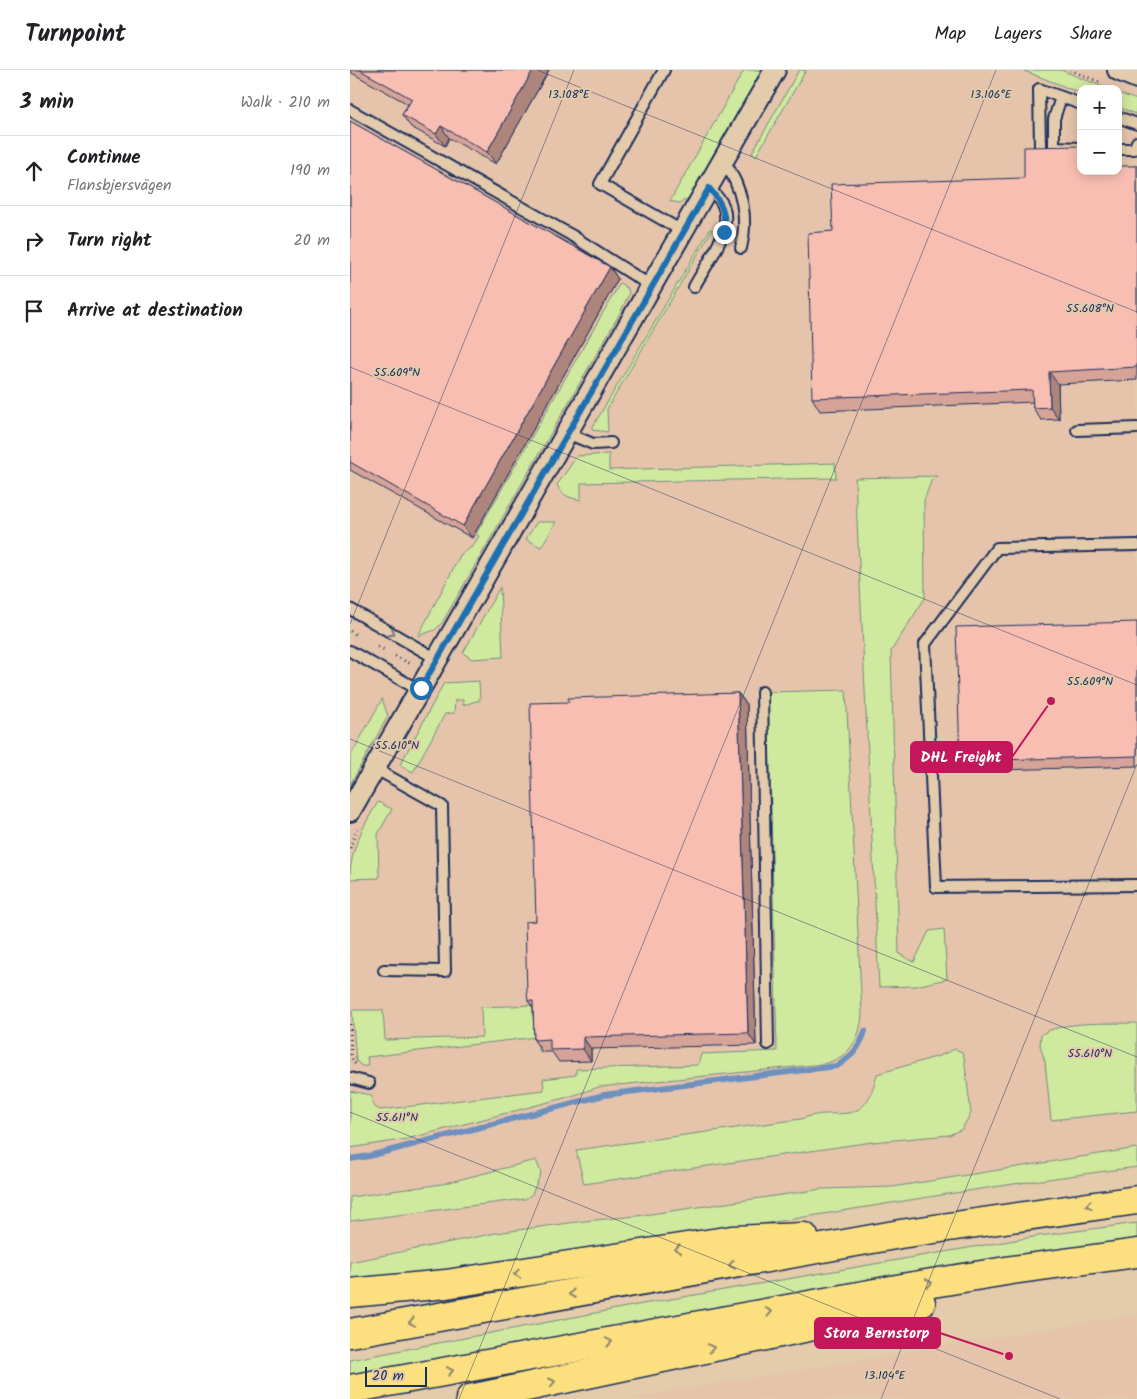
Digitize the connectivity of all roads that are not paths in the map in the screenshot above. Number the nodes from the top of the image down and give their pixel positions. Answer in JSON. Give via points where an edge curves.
{"nodes":[{"id":1,"x":664,"y":70,"type":"edge"},
{"id":2,"x":775,"y":70,"type":"edge"},
{"id":3,"x":1113,"y":78,"type":"edge"},
{"id":4,"x":1137,"y":78,"type":"edge"},
{"id":5,"x":1061,"y":97,"type":"junction"},
{"id":6,"x":1077,"y":103,"type":"edge"},
{"id":7,"x":350,"y":110,"type":"edge"},
{"id":8,"x":1122,"y":119,"type":"edge"},
{"id":9,"x":1137,"y":124,"type":"edge"},
{"id":10,"x":1137,"y":142,"type":"edge"},
{"id":11,"x":1040,"y":147,"type":"edge"},
{"id":12,"x":1077,"y":148,"type":"edge"},
{"id":13,"x":1122,"y":149,"type":"edge"},
{"id":14,"x":724,"y":160,"type":"junction"},
{"id":15,"x":709,"y":188,"type":"junction"},
{"id":16,"x":684,"y":232,"type":"junction"},
{"id":17,"x":741,"y":248,"type":"dead end"},
{"id":18,"x":651,"y":286,"type":"junction"},
{"id":19,"x":694,"y":287,"type":"dead end"},
{"id":20,"x":1137,"y":428,"type":"edge"},
{"id":21,"x":1077,"y":430,"type":"dead end"},
{"id":22,"x":567,"y":433,"type":"junction"},
{"id":23,"x":611,"y":443,"type":"dead end"},
{"id":24,"x":1137,"y":545,"type":"edge"},
{"id":25,"x":350,"y":609,"type":"edge"},
{"id":26,"x":350,"y":652,"type":"edge"},
{"id":27,"x":437,"y":659,"type":"junction"},
{"id":28,"x":419,"y":690,"type":"junction"},
{"id":29,"x":762,"y":692,"type":"dead end"},
{"id":30,"x":374,"y":768,"type":"junction"},
{"id":31,"x":350,"y":811,"type":"edge"},
{"id":32,"x":1137,"y":885,"type":"edge"},
{"id":33,"x":384,"y":970,"type":"dead end"},
{"id":34,"x":768,"y":1044,"type":"dead end"},
{"id":35,"x":350,"y":1078,"type":"edge"},
{"id":36,"x":366,"y":1082,"type":"road end"},
{"id":37,"x":1137,"y":1200,"type":"edge"},
{"id":38,"x":900,"y":1234,"type":"junction"},
{"id":39,"x":1137,"y":1253,"type":"edge"},
{"id":40,"x":1137,"y":1271,"type":"edge"},
{"id":41,"x":350,"y":1293,"type":"edge"},
{"id":42,"x":350,"y":1333,"type":"edge"},
{"id":43,"x":350,"y":1389,"type":"edge"},
{"id":44,"x":470,"y":1399,"type":"edge"}],
"edges":[{"from":1,"to":16,"type":"lane","via":[[600,184]]},
{"from":2,"to":14,"type":"street"},
{"from":3,"to":4,"type":"street"},
{"from":5,"to":6,"type":"lane"},
{"from":5,"to":11,"type":"lane","via":[[1039,89]]},
{"from":5,"to":12,"type":"lane","via":[[1054,119],[1054,147]]},
{"from":7,"to":18,"type":"lane","via":[[571,235]]},
{"from":8,"to":9,"type":"lane"},
{"from":10,"to":13,"type":"lane","via":[[1134,149]]},
{"from":14,"to":15,"type":"street"},
{"from":14,"to":17,"type":"lane","via":[[734,175],[742,203],[746,227]]},
{"from":15,"to":16,"type":"street"},
{"from":15,"to":19,"type":"lane","via":[[721,202],[726,216],[724,232]]},
{"from":16,"to":18,"type":"street"},
{"from":18,"to":22,"type":"street"},
{"from":20,"to":21,"type":"lane"},
{"from":22,"to":23,"type":"lane","via":[[593,444]]},
{"from":22,"to":27,"type":"street"},
{"from":24,"to":32,"type":"lane","via":[[997,548],[926,644],[936,887]]},
{"from":25,"to":27,"type":"lane","one_way":true},
{"from":26,"to":28,"type":"lane"},
{"from":27,"to":28,"type":"street"},
{"from":28,"to":30,"type":"street"},
{"from":29,"to":34,"type":"lane"},
{"from":30,"to":31,"type":"street"},
{"from":30,"to":33,"type":"lane","via":[[442,806],[445,971]]},
{"from":35,"to":36,"type":"lane"},
{"from":37,"to":38,"type":"highway","one_way":true},
{"from":38,"to":41,"type":"highway","one_way":true,"via":[[732,1240],[446,1284]]},
{"from":38,"to":42,"type":"highway","one_way":true},
{"from":43,"to":39,"type":"highway","one_way":true,"via":[[908,1287]]},
{"from":44,"to":40,"type":"highway","one_way":true,"via":[[909,1305]]}]}
